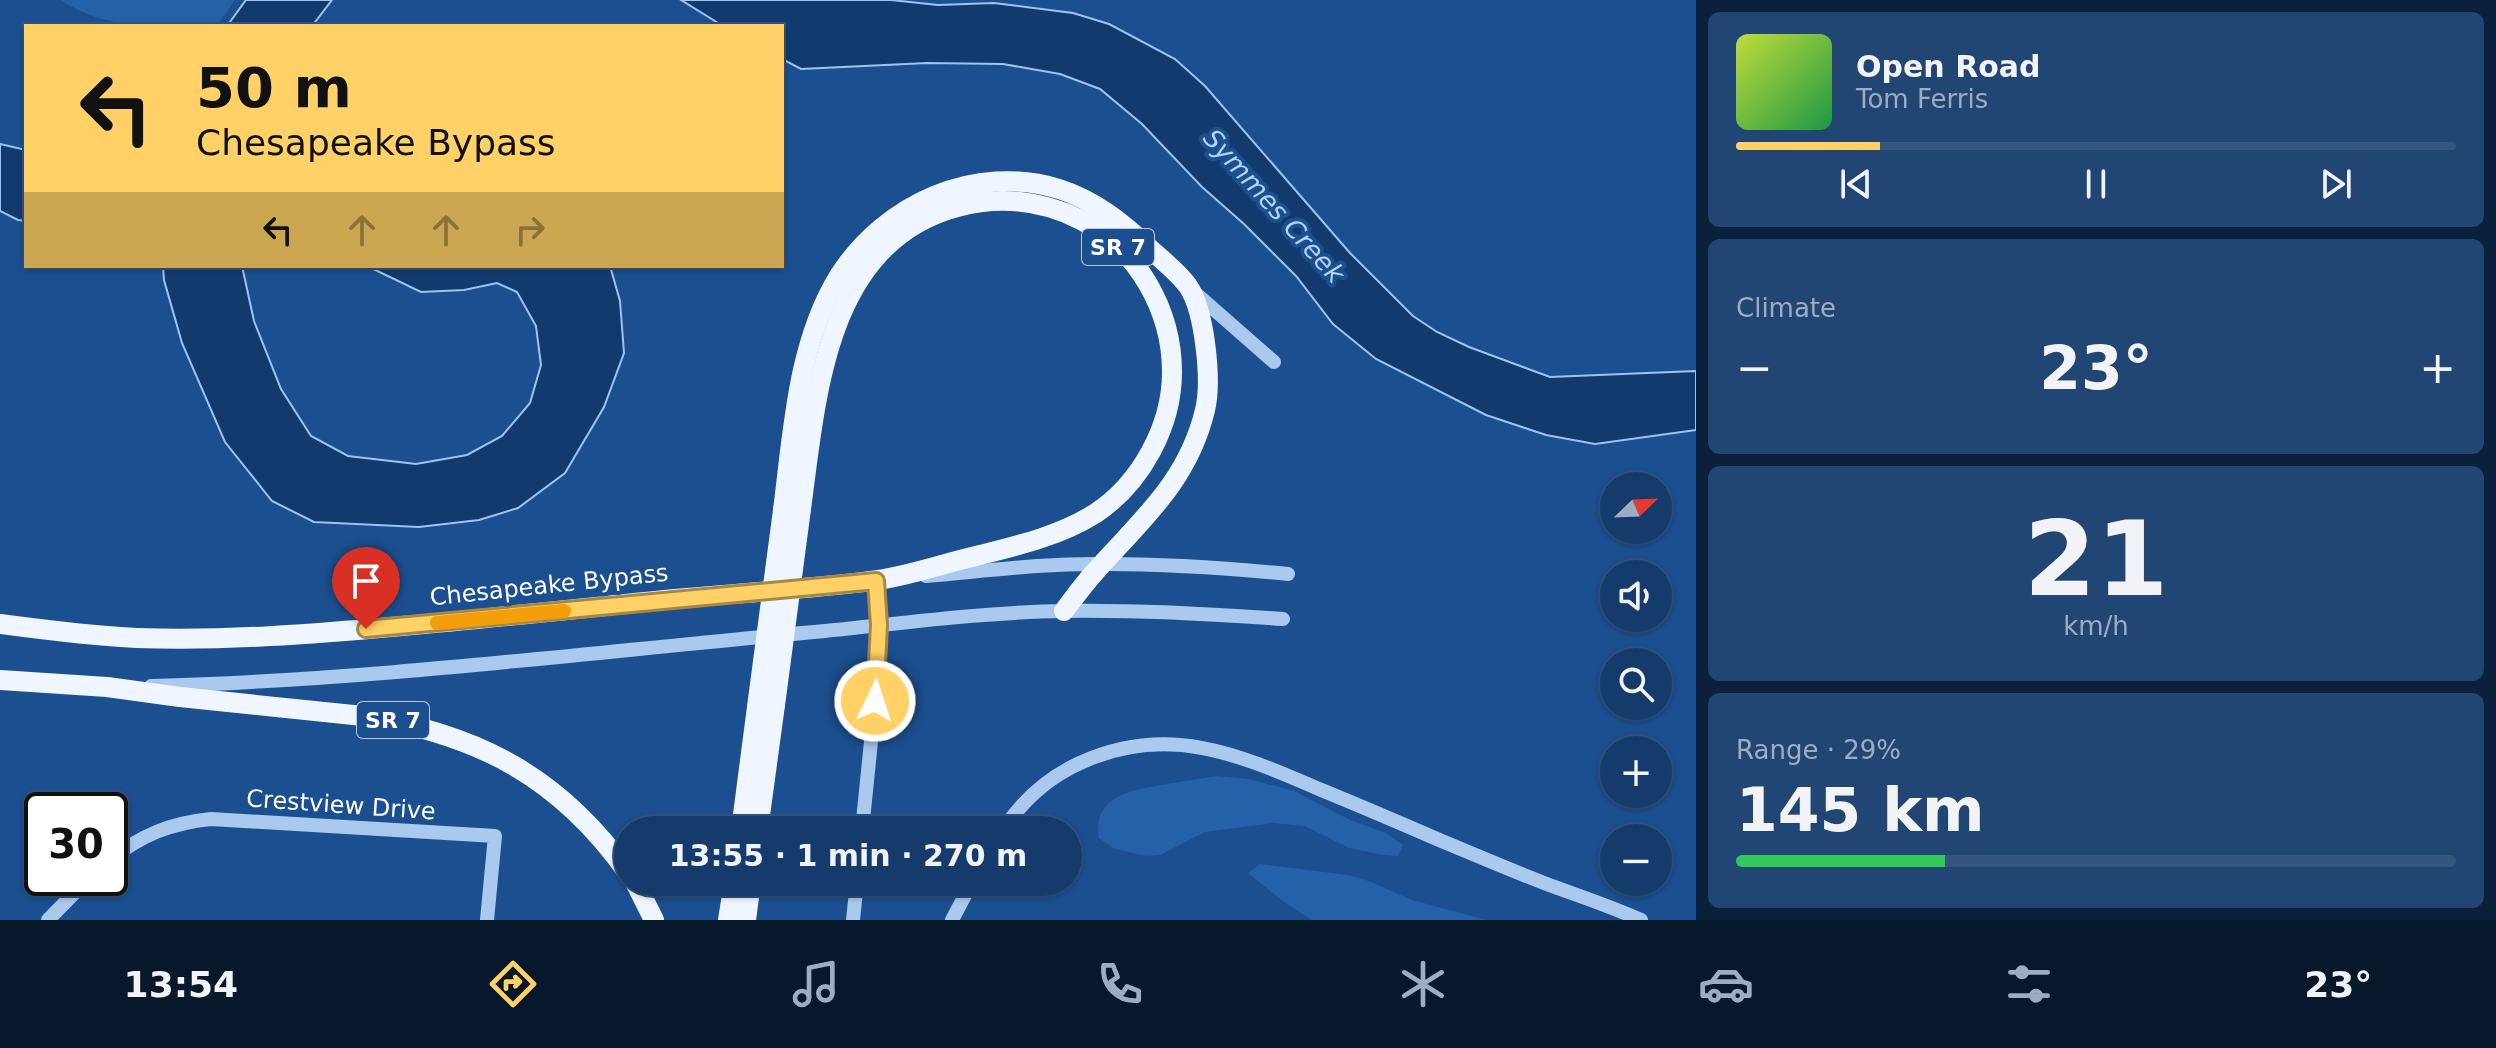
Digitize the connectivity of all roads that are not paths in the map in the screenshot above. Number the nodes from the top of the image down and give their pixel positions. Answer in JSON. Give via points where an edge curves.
{"nodes":[{"id":1,"x":1190,"y":289,"type":"junction"},
{"id":2,"x":1274,"y":362,"type":"dead end"},
{"id":3,"x":792,"y":510,"type":"junction"},
{"id":4,"x":1102,"y":564,"type":"junction"},
{"id":5,"x":1288,"y":574,"type":"dead end"},
{"id":6,"x":876,"y":581,"type":"junction"},
{"id":7,"x":1064,"y":611,"type":"junction"},
{"id":8,"x":1283,"y":619,"type":"dead end"},
{"id":9,"x":1,"y":624,"type":"edge"},
{"id":10,"x":879,"y":625,"type":"junction"},
{"id":11,"x":6,"y":681,"type":"edge"},
{"id":12,"x":107,"y":687,"type":"junction"},
{"id":13,"x":766,"y":706,"type":"junction"},
{"id":14,"x":744,"y":816,"type":"edge"},
{"id":15,"x":759,"y":816,"type":"edge"},
{"id":16,"x":863,"y":816,"type":"edge"},
{"id":17,"x":1014,"y":816,"type":"edge"},
{"id":18,"x":128,"y":847,"type":"edge"},
{"id":19,"x":614,"y":855,"type":"edge"},
{"id":20,"x":71,"y":896,"type":"edge"},
{"id":21,"x":642,"y":896,"type":"edge"},
{"id":22,"x":732,"y":896,"type":"edge"},
{"id":23,"x":749,"y":896,"type":"edge"},
{"id":24,"x":856,"y":896,"type":"edge"},
{"id":25,"x":965,"y":896,"type":"edge"},
{"id":26,"x":48,"y":920,"type":"edge"},
{"id":27,"x":487,"y":920,"type":"edge"},
{"id":28,"x":654,"y":920,"type":"edge"},
{"id":29,"x":728,"y":920,"type":"edge"},
{"id":30,"x":746,"y":920,"type":"edge"},
{"id":31,"x":853,"y":920,"type":"edge"},
{"id":32,"x":952,"y":920,"type":"edge"},
{"id":33,"x":1641,"y":920,"type":"edge"}],
"edges":[{"from":1,"to":2,"type":"street"},
{"from":1,"to":3,"type":"main road","via":[[1112,216],[1060,190],[1009,180],[982,182],[909,207],[868,238],[825,304],[802,381]]},
{"from":1,"to":4,"type":"main road","via":[[1208,373],[1199,430],[1170,489]]},
{"from":3,"to":6,"type":"main road","number":"SR 7","via":[[831,340],[849,297],[885,247],[945,210],[989,201],[1067,212],[1113,242],[1159,305],[1172,360],[1166,419],[1140,469],[1095,514],[1055,533]]},
{"from":3,"to":13,"type":"main road","number":"SR 7","bridge":true},
{"from":4,"to":5,"type":"street","name":"Chesapeake Bypass"},
{"from":4,"to":6,"type":"street","name":"Chesapeake Bypass"},
{"from":4,"to":7,"type":"main road"},
{"from":6,"to":9,"type":"main road","name":"Chesapeake Bypass","number":"SR 7","via":[[200,639]]},
{"from":6,"to":10,"type":"street"},
{"from":7,"to":8,"type":"street"},
{"from":7,"to":10,"type":"street"},
{"from":10,"to":12,"type":"street","via":[[369,675]]},
{"from":10,"to":16,"type":"street"},
{"from":11,"to":12,"type":"main road","number":"SR 7"},
{"from":12,"to":19,"type":"main road","number":"SR 7","via":[[393,720],[453,737],[504,760],[551,790]]},
{"from":13,"to":14,"type":"main road"},
{"from":13,"to":15,"type":"main road","number":"SR 7"},
{"from":17,"to":33,"type":"street","via":[[1050,780],[1097,755],[1148,743],[1199,746],[1250,759]]},
{"from":18,"to":27,"type":"street","name":"Crestview Drive","via":[[175,823],[211,819],[495,836]]},
{"from":20,"to":26,"type":"street"},
{"from":21,"to":28,"type":"main road"},
{"from":22,"to":29,"type":"main road"},
{"from":23,"to":30,"type":"main road"},
{"from":24,"to":31,"type":"street"},
{"from":25,"to":32,"type":"street"}]}
